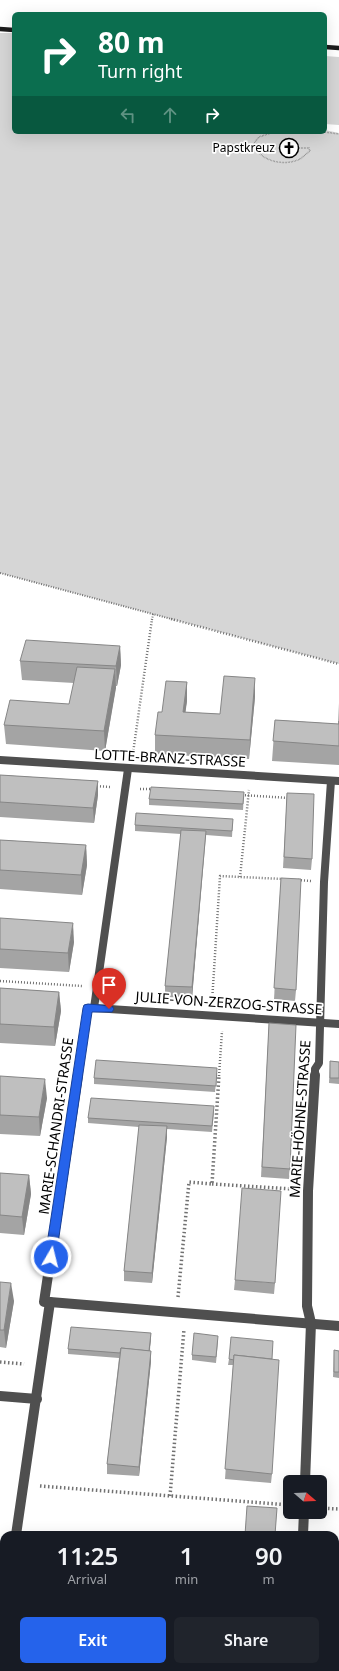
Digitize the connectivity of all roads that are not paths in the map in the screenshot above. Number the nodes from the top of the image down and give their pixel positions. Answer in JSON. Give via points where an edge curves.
{"nodes":[{"id":1,"x":0,"y":29,"type":"edge"},
{"id":2,"x":12,"y":30,"type":"edge"},
{"id":3,"x":327,"y":47,"type":"edge"},
{"id":4,"x":339,"y":48,"type":"edge"},
{"id":5,"x":0,"y":760,"type":"edge"},
{"id":6,"x":128,"y":769,"type":"junction"},
{"id":7,"x":335,"y":781,"type":"edge"},
{"id":8,"x":94,"y":1008,"type":"junction"},
{"id":9,"x":320,"y":1023,"type":"junction"},
{"id":10,"x":339,"y":1024,"type":"edge"},
{"id":11,"x":50,"y":1302,"type":"junction"},
{"id":12,"x":311,"y":1323,"type":"junction"},
{"id":13,"x":339,"y":1326,"type":"edge"},
{"id":14,"x":0,"y":1396,"type":"edge"},
{"id":15,"x":37,"y":1399,"type":"junction"},
{"id":16,"x":305,"y":1475,"type":"edge"},
{"id":17,"x":304,"y":1519,"type":"edge"},
{"id":18,"x":17,"y":1531,"type":"edge"},
{"id":19,"x":303,"y":1531,"type":"edge"}],
"edges":[{"from":1,"to":2,"type":"street"},
{"from":3,"to":4,"type":"street"},
{"from":5,"to":6,"type":"street","name":"LOTTE-BRANZ-STRASSE"},
{"from":6,"to":7,"type":"street","name":"LOTTE-BRANZ-STRASSE"},
{"from":6,"to":8,"type":"street","name":"MARIE-SCHANDRI-STRASSE"},
{"from":7,"to":9,"type":"street","name":"MARIE-HÖHNE-STRASSE","via":[[324,882]]},
{"from":8,"to":9,"type":"street","name":"JULIE-VON-ZERZOG-STRASSE"},
{"from":8,"to":11,"type":"street","name":"MARIE-SCHANDRI-STRASSE","via":[[88,1008],[44,1302]]},
{"from":9,"to":10,"type":"street","name":"JULIE-VON-ZERZOG-STRASSE"},
{"from":9,"to":12,"type":"street","name":"MARIE-HÖHNE-STRASSE","via":[[308,1191],[307,1306]]},
{"from":11,"to":12,"type":"street"},
{"from":11,"to":15,"type":"street","name":"MARIE-SCHANDRI-STRASSE"},
{"from":12,"to":13,"type":"street"},
{"from":12,"to":16,"type":"street","name":"MARIE-HÖHNE-STRASSE"},
{"from":14,"to":15,"type":"street"},
{"from":15,"to":18,"type":"street","name":"MARIE-SCHANDRI-STRASSE"},
{"from":17,"to":19,"type":"street"}]}
